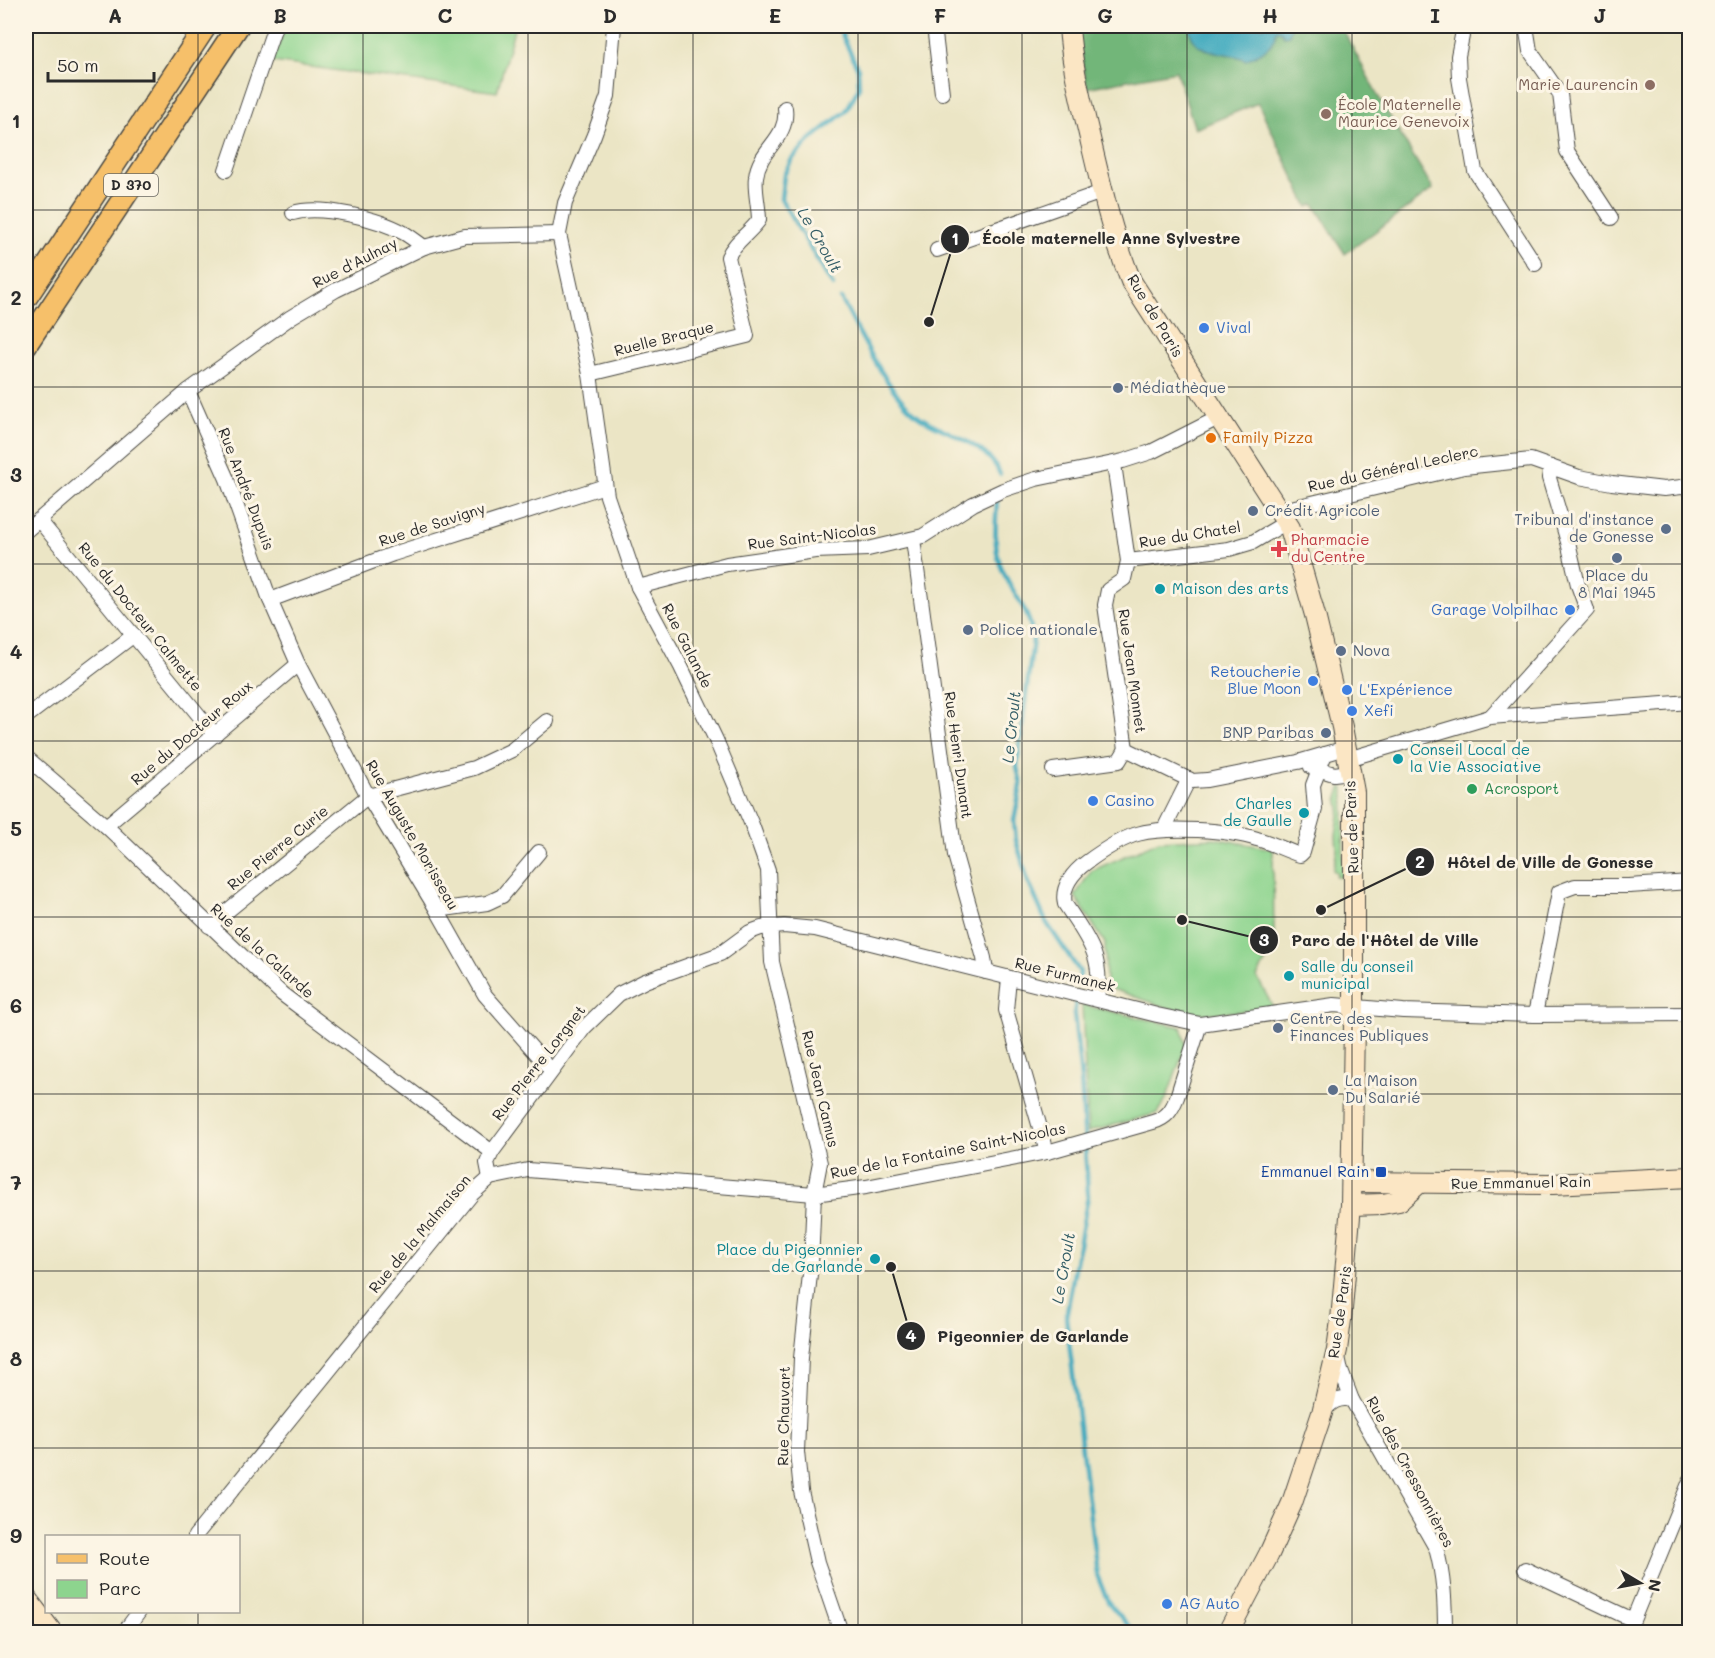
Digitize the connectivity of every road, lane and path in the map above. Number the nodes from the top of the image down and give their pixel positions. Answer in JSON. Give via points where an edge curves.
{"nodes":[{"id":1,"x":206,"y":26,"type":"edge"},
{"id":2,"x":238,"y":26,"type":"edge"},
{"id":3,"x":276,"y":26,"type":"edge"},
{"id":4,"x":615,"y":26,"type":"edge"},
{"id":5,"x":934,"y":26,"type":"edge"},
{"id":6,"x":1069,"y":26,"type":"edge"},
{"id":7,"x":1464,"y":26,"type":"edge"},
{"id":8,"x":1526,"y":26,"type":"edge"},
{"id":9,"x":942,"y":93,"type":"dead end"},
{"id":10,"x":785,"y":108,"type":"dead end"},
{"id":11,"x":226,"y":170,"type":"dead end"},
{"id":12,"x":1102,"y":192,"type":"junction"},
{"id":13,"x":293,"y":213,"type":"dead end"},
{"id":14,"x":1611,"y":218,"type":"dead end"},
{"id":15,"x":559,"y":234,"type":"junction"},
{"id":16,"x":424,"y":247,"type":"junction"},
{"id":17,"x":937,"y":250,"type":"dead end"},
{"id":18,"x":1535,"y":264,"type":"dead end"},
{"id":19,"x":26,"y":297,"type":"edge"},
{"id":20,"x":49,"y":310,"type":"junction"},
{"id":21,"x":26,"y":345,"type":"edge"},
{"id":22,"x":590,"y":374,"type":"junction"},
{"id":23,"x":188,"y":391,"type":"junction"},
{"id":24,"x":1218,"y":418,"type":"junction"},
{"id":25,"x":1114,"y":464,"type":"junction"},
{"id":26,"x":1551,"y":467,"type":"junction"},
{"id":27,"x":605,"y":486,"type":"junction"},
{"id":28,"x":1689,"y":486,"type":"edge"},
{"id":29,"x":1284,"y":518,"type":"junction"},
{"id":30,"x":39,"y":520,"type":"junction"},
{"id":31,"x":26,"y":531,"type":"edge"},
{"id":32,"x":913,"y":538,"type":"junction"},
{"id":33,"x":1128,"y":561,"type":"junction"},
{"id":34,"x":638,"y":587,"type":"junction"},
{"id":35,"x":270,"y":600,"type":"junction"},
{"id":36,"x":134,"y":635,"type":"junction"},
{"id":37,"x":298,"y":664,"type":"junction"},
{"id":38,"x":1689,"y":702,"type":"edge"},
{"id":39,"x":26,"y":717,"type":"edge"},
{"id":40,"x":1490,"y":717,"type":"junction"},
{"id":41,"x":547,"y":721,"type":"dead end"},
{"id":42,"x":215,"y":735,"type":"junction"},
{"id":43,"x":1126,"y":749,"type":"junction"},
{"id":44,"x":1325,"y":754,"type":"junction"},
{"id":45,"x":26,"y":757,"type":"edge"},
{"id":46,"x":1348,"y":760,"type":"junction"},
{"id":47,"x":1298,"y":762,"type":"junction"},
{"id":48,"x":1319,"y":769,"type":"junction"},
{"id":49,"x":1053,"y":770,"type":"dead end"},
{"id":50,"x":1189,"y":779,"type":"junction"},
{"id":51,"x":368,"y":796,"type":"junction"},
{"id":52,"x":106,"y":826,"type":"junction"},
{"id":53,"x":1164,"y":829,"type":"junction"},
{"id":54,"x":538,"y":852,"type":"dead end"},
{"id":55,"x":1689,"y":882,"type":"edge"},
{"id":56,"x":437,"y":910,"type":"junction"},
{"id":57,"x":209,"y":926,"type":"junction"},
{"id":58,"x":771,"y":927,"type":"junction"},
{"id":59,"x":986,"y":972,"type":"junction"},
{"id":60,"x":1010,"y":978,"type":"junction"},
{"id":61,"x":779,"y":991,"type":"joint"},
{"id":62,"x":1097,"y":999,"type":"junction"},
{"id":63,"x":1354,"y":1007,"type":"junction"},
{"id":64,"x":1689,"y":1014,"type":"edge"},
{"id":65,"x":1536,"y":1015,"type":"junction"},
{"id":66,"x":1200,"y":1024,"type":"junction"},
{"id":67,"x":551,"y":1070,"type":"junction"},
{"id":68,"x":492,"y":1152,"type":"junction"},
{"id":69,"x":1047,"y":1152,"type":"junction"},
{"id":70,"x":1689,"y":1177,"type":"edge"},
{"id":71,"x":490,"y":1178,"type":"junction"},
{"id":72,"x":1352,"y":1182,"type":"junction"},
{"id":73,"x":1418,"y":1184,"type":"junction"},
{"id":74,"x":814,"y":1194,"type":"junction"},
{"id":75,"x":1351,"y":1204,"type":"junction"},
{"id":76,"x":1337,"y":1350,"type":"junction"},
{"id":77,"x":1352,"y":1400,"type":"junction"},
{"id":78,"x":1322,"y":1413,"type":"junction"},
{"id":79,"x":1689,"y":1481,"type":"edge"},
{"id":80,"x":196,"y":1535,"type":"edge"},
{"id":81,"x":1525,"y":1569,"type":"dead end"},
{"id":82,"x":26,"y":1598,"type":"edge"},
{"id":83,"x":138,"y":1613,"type":"edge"},
{"id":84,"x":52,"y":1632,"type":"edge"},
{"id":85,"x":124,"y":1632,"type":"edge"},
{"id":86,"x":841,"y":1632,"type":"edge"},
{"id":87,"x":1228,"y":1632,"type":"edge"},
{"id":88,"x":1445,"y":1632,"type":"edge"}],
"edges":[{"from":1,"to":19,"type":"main road","number":"D 370"},
{"from":2,"to":20,"type":"main road","number":"D 370"},
{"from":3,"to":11,"type":"street"},
{"from":4,"to":15,"type":"street","via":[[608,96],[565,202]]},
{"from":5,"to":9,"type":"street"},
{"from":6,"to":12,"type":"street","name":"Rue de Paris","via":[[1078,87]]},
{"from":7,"to":18,"type":"street","via":[[1458,56],[1459,78],[1475,171]]},
{"from":8,"to":14,"type":"street","via":[[1530,51],[1560,94],[1567,151]]},
{"from":10,"to":22,"type":"street","name":"Ruelle Braque","via":[[787,121],[760,161],[755,178],[759,220],[731,249],[728,258],[747,336]]},
{"from":12,"to":17,"type":"street"},
{"from":12,"to":24,"type":"street","name":"Rue de Paris","via":[[1131,281]]},
{"from":13,"to":16,"type":"street","via":[[317,210],[373,220]]},
{"from":15,"to":16,"type":"street","name":"Rue d'Aulnay","via":[[465,236]]},
{"from":15,"to":22,"type":"street","name":"Rue Galande"},
{"from":16,"to":23,"type":"street","name":"Rue d'Aulnay","via":[[296,313]]},
{"from":19,"to":20,"type":"main road","number":"D 370"},
{"from":20,"to":21,"type":"main road","number":"D 370"},
{"from":22,"to":27,"type":"street","name":"Rue Galande"},
{"from":23,"to":30,"type":"street","name":"Rue d'Aulnay"},
{"from":23,"to":35,"type":"street","name":"Rue André Dupuis","via":[[227,479]]},
{"from":24,"to":25,"type":"street","name":"Rue Saint-Nicolas","via":[[1151,452]]},
{"from":24,"to":29,"type":"street","name":"Rue de Paris"},
{"from":25,"to":32,"type":"street","name":"Rue Saint-Nicolas","via":[[1036,479],[1003,490]]},
{"from":25,"to":33,"type":"street"},
{"from":26,"to":28,"type":"street","name":"Rue du Général Leclerc","via":[[1579,477],[1628,486]]},
{"from":26,"to":29,"type":"street","name":"Rue du Général Leclerc","via":[[1531,460],[1464,467],[1295,507]]},
{"from":26,"to":40,"type":"street","via":[[1549,478],[1587,610]]},
{"from":27,"to":34,"type":"street","name":"Rue Galande"},
{"from":27,"to":35,"type":"street","name":"Rue de Savigny","via":[[393,554]]},
{"from":29,"to":33,"type":"street","name":"Rue du Chatel","via":[[1280,526],[1253,542]]},
{"from":29,"to":46,"type":"street","name":"Rue de Paris","via":[[1315,615]]},
{"from":30,"to":31,"type":"street","name":"Rue d'Aulnay"},
{"from":30,"to":36,"type":"street","name":"Rue du Docteur Calmette"},
{"from":32,"to":34,"type":"street","name":"Rue Saint-Nicolas","via":[[868,549],[815,551],[727,564]]},
{"from":32,"to":59,"type":"street","name":"Rue Henri Dunant","via":[[955,855]]},
{"from":33,"to":43,"type":"street","name":"Rue Jean Monnet","via":[[1124,579],[1108,590],[1105,605]]},
{"from":34,"to":58,"type":"street","name":"Rue Galande","via":[[716,740],[752,825],[768,870]]},
{"from":35,"to":37,"type":"street","name":"Rue Auguste Morisseau"},
{"from":36,"to":39,"type":"street"},
{"from":36,"to":42,"type":"street","name":"Rue du Docteur Calmette"},
{"from":37,"to":42,"type":"street","name":"Rue du Docteur Roux"},
{"from":37,"to":51,"type":"street","name":"Rue Auguste Morisseau"},
{"from":38,"to":40,"type":"street"},
{"from":40,"to":46,"type":"street"},
{"from":41,"to":51,"type":"street","via":[[512,750],[474,768]]},
{"from":42,"to":52,"type":"street","name":"Rue du Docteur Roux"},
{"from":43,"to":49,"type":"street","via":[[1119,761]]},
{"from":43,"to":50,"type":"street"},
{"from":44,"to":46,"type":"street"},
{"from":44,"to":47,"type":"street"},
{"from":44,"to":48,"type":"street"},
{"from":45,"to":52,"type":"street","name":"Rue de la Calarde"},
{"from":46,"to":48,"type":"street","via":[[1334,774]]},
{"from":46,"to":63,"type":"street","name":"Rue de Paris","via":[[1354,792]]},
{"from":47,"to":48,"type":"street"},
{"from":47,"to":50,"type":"street","via":[[1207,780]]},
{"from":48,"to":53,"type":"street","via":[[1312,789],[1315,809],[1300,855],[1232,833]]},
{"from":50,"to":53,"type":"street"},
{"from":51,"to":56,"type":"street","name":"Rue Auguste Morisseau"},
{"from":51,"to":57,"type":"street","name":"Rue Pierre Curie"},
{"from":52,"to":57,"type":"street","name":"Rue de la Calarde"},
{"from":53,"to":62,"type":"street","via":[[1137,827],[1084,864],[1064,890],[1065,904],[1097,961]]},
{"from":54,"to":56,"type":"street","via":[[502,896],[487,903]]},
{"from":55,"to":65,"type":"street","via":[[1575,886],[1559,892]]},
{"from":56,"to":67,"type":"street","name":"Rue Auguste Morisseau","via":[[485,995]]},
{"from":57,"to":68,"type":"street","name":"Rue de la Calarde","via":[[282,994]]},
{"from":58,"to":59,"type":"street","name":"Rue Furmanek","via":[[815,929]]},
{"from":58,"to":61,"type":"street","name":"Rue Galande","via":[[772,962]]},
{"from":58,"to":67,"type":"street","name":"Rue Pierre Lorgnet","via":[[750,932],[720,954],[619,994],[584,1028]]},
{"from":59,"to":60,"type":"street","name":"Rue Furmanek"},
{"from":60,"to":62,"type":"street","name":"Rue Furmanek"},
{"from":60,"to":69,"type":"street","via":[[1006,1010]]},
{"from":61,"to":74,"type":"street","name":"Rue Jean Camus","via":[[820,1163]]},
{"from":62,"to":66,"type":"street","name":"Rue Furmanek"},
{"from":63,"to":65,"type":"street","name":"Rue Furmanek"},
{"from":63,"to":66,"type":"street","name":"Rue Furmanek","via":[[1334,1005]]},
{"from":63,"to":72,"type":"street","name":"Rue de Paris"},
{"from":64,"to":65,"type":"street","name":"Rue Furmanek"},
{"from":66,"to":69,"type":"street","name":"Rue de la Fontaine Saint-Nicolas","via":[[1177,1097],[1166,1116]]},
{"from":67,"to":68,"type":"street","name":"Rue Pierre Lorgnet"},
{"from":68,"to":71,"type":"street","via":[[487,1163]]},
{"from":69,"to":74,"type":"street","name":"Rue de la Fontaine Saint-Nicolas"},
{"from":70,"to":73,"type":"street","name":"Rue Emmanuel Rain","via":[[1552,1184]]},
{"from":71,"to":74,"type":"street","name":"Rue de la Malmaison","via":[[528,1170]]},
{"from":71,"to":80,"type":"street","name":"Rue de la Malmaison","via":[[472,1194]]},
{"from":72,"to":73,"type":"street","name":"Rue Emmanuel Rain"},
{"from":72,"to":75,"type":"street","name":"Rue de Paris"},
{"from":73,"to":75,"type":"street","via":[[1399,1201]]},
{"from":74,"to":86,"type":"street","name":"Rue Chauvart","via":[[797,1452],[816,1562]]},
{"from":75,"to":76,"type":"street","name":"Rue de Paris"},
{"from":76,"to":77,"type":"street","name":"Rue des Cressonnières"},
{"from":76,"to":78,"type":"street","name":"Rue de Paris"},
{"from":77,"to":78,"type":"street","name":"Rue des Cressonnières","via":[[1341,1398]]},
{"from":77,"to":88,"type":"street","name":"Rue des Cressonnières","via":[[1436,1548],[1445,1597]]},
{"from":78,"to":87,"type":"street","name":"Rue de Paris","via":[[1288,1513]]},
{"from":79,"to":81,"type":"street","via":[[1633,1620]]},
{"from":82,"to":84,"type":"street"},
{"from":83,"to":85,"type":"street"}]}
